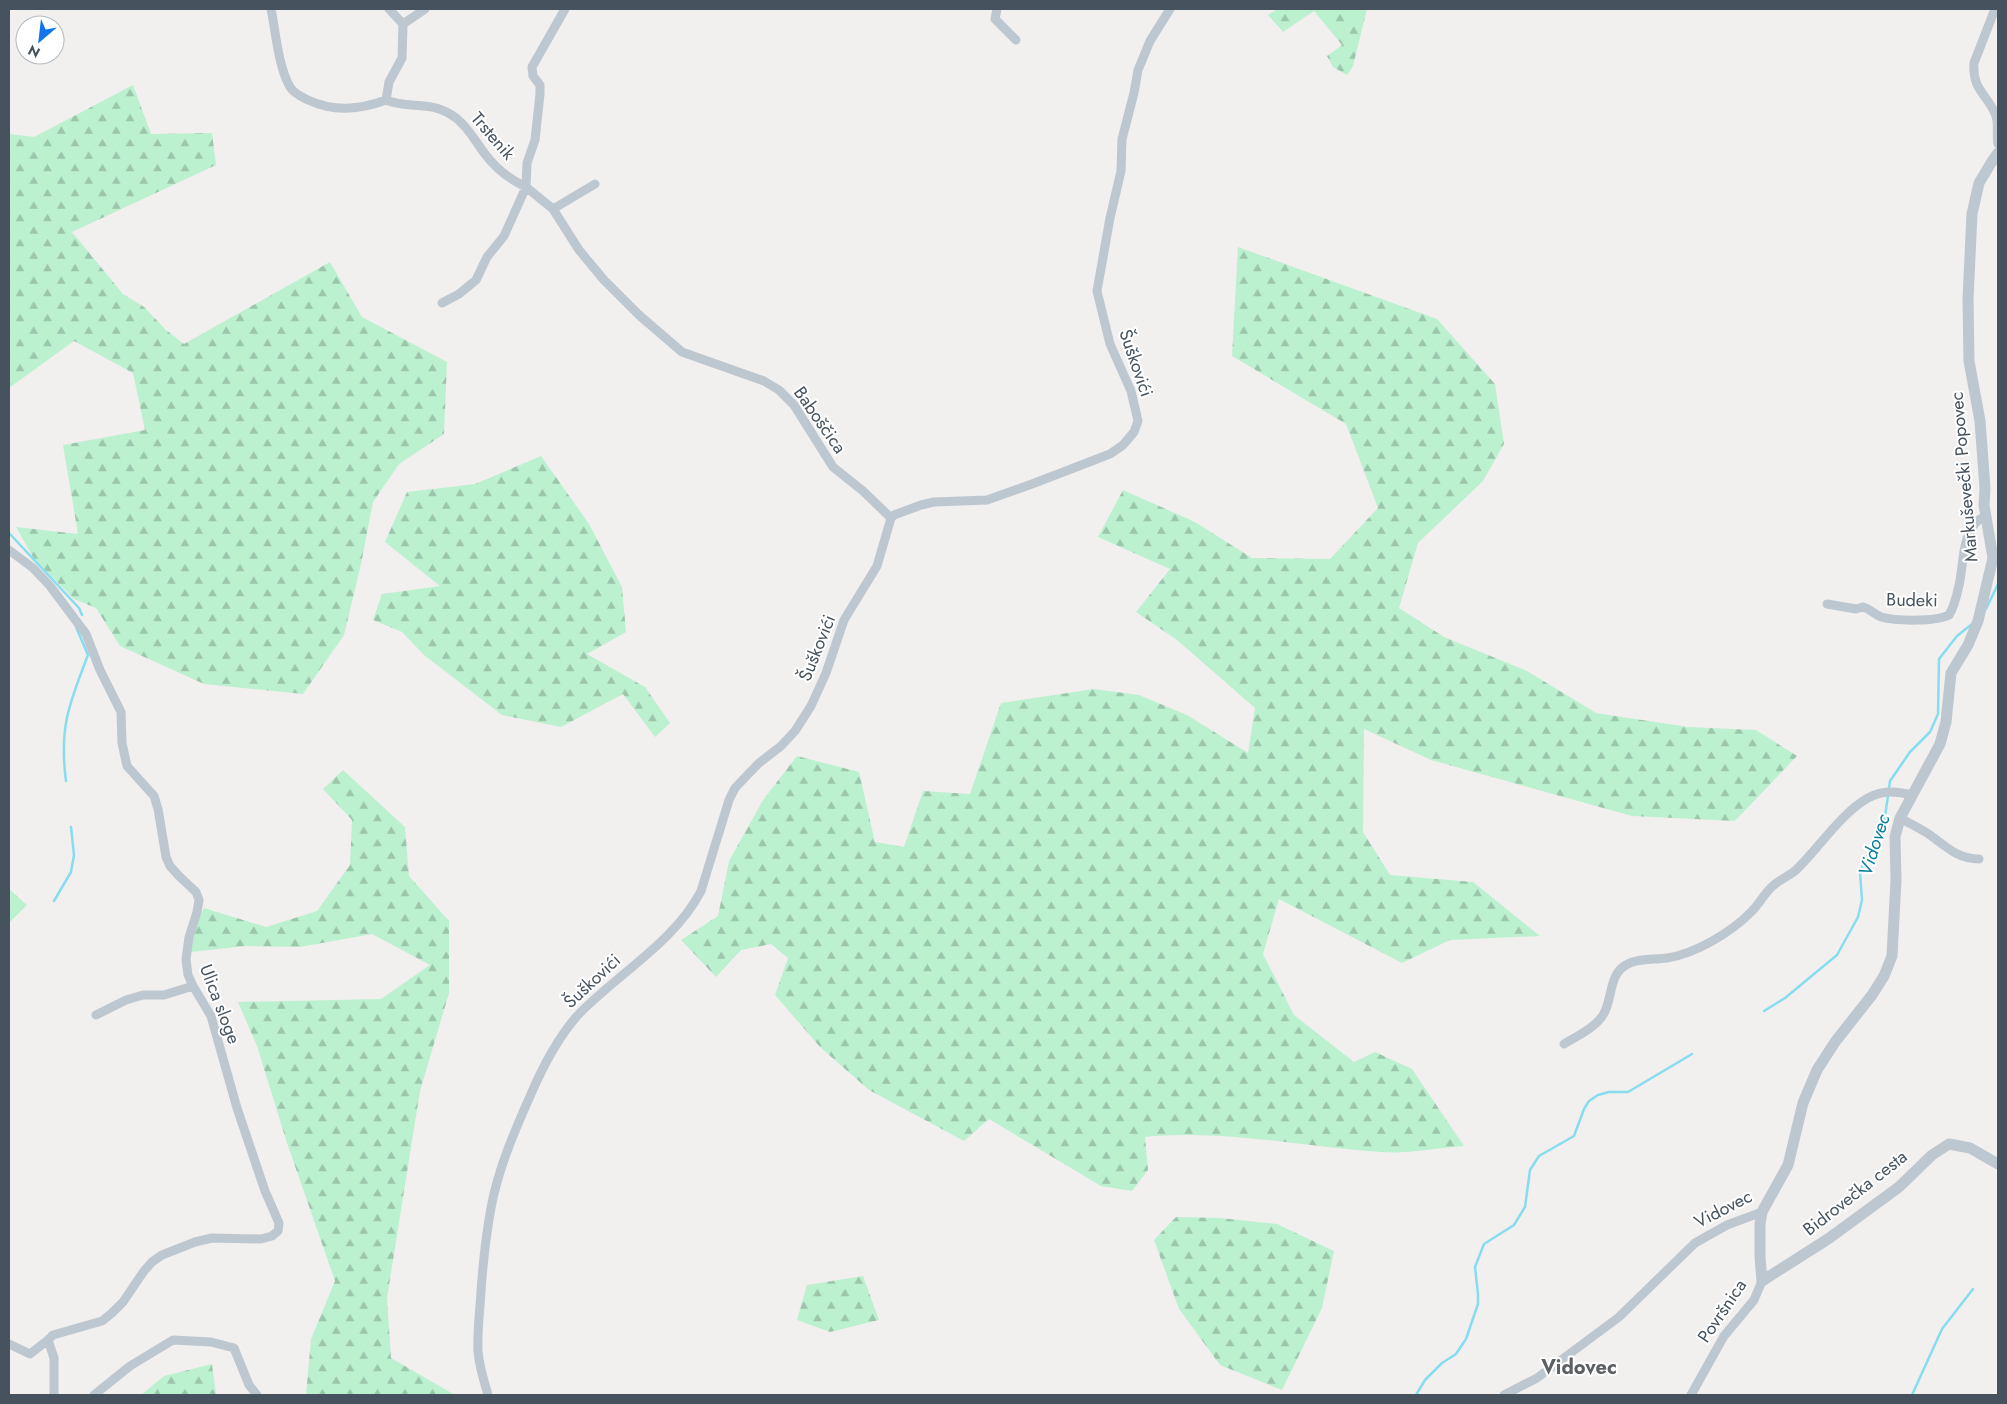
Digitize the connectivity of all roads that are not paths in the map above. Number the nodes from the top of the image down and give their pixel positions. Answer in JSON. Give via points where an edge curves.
{"nodes":[{"id":1,"x":271,"y":9,"type":"edge"},
{"id":2,"x":389,"y":9,"type":"edge"},
{"id":3,"x":424,"y":9,"type":"edge"},
{"id":4,"x":565,"y":9,"type":"edge"},
{"id":5,"x":997,"y":9,"type":"edge"},
{"id":6,"x":1170,"y":9,"type":"edge"},
{"id":7,"x":1995,"y":9,"type":"edge"},
{"id":8,"x":403,"y":24,"type":"junction"},
{"id":9,"x":1016,"y":40,"type":"dead end"},
{"id":10,"x":386,"y":100,"type":"junction"},
{"id":11,"x":1998,"y":144,"type":"edge"},
{"id":12,"x":1998,"y":153,"type":"edge"},
{"id":13,"x":595,"y":184,"type":"dead end"},
{"id":14,"x":526,"y":187,"type":"junction"},
{"id":15,"x":552,"y":209,"type":"junction"},
{"id":16,"x":442,"y":303,"type":"dead end"},
{"id":17,"x":682,"y":352,"type":"joint"},
{"id":18,"x":891,"y":518,"type":"junction"},
{"id":19,"x":1987,"y":520,"type":"junction"},
{"id":20,"x":9,"y":550,"type":"edge"},
{"id":21,"x":1996,"y":558,"type":"edge"},
{"id":22,"x":1827,"y":604,"type":"dead end"},
{"id":23,"x":1912,"y":795,"type":"junction"},
{"id":24,"x":1900,"y":818,"type":"junction"},
{"id":25,"x":1979,"y":859,"type":"dead end"},
{"id":26,"x":1894,"y":933,"type":"joint"},
{"id":27,"x":193,"y":986,"type":"junction"},
{"id":28,"x":96,"y":1015,"type":"dead end"},
{"id":29,"x":1564,"y":1044,"type":"dead end"},
{"id":30,"x":1998,"y":1164,"type":"edge"},
{"id":31,"x":1762,"y":1212,"type":"junction"},
{"id":32,"x":1762,"y":1281,"type":"junction"},
{"id":33,"x":48,"y":1340,"type":"junction"},
{"id":34,"x":9,"y":1344,"type":"edge"},
{"id":35,"x":54,"y":1395,"type":"edge"},
{"id":36,"x":94,"y":1395,"type":"edge"},
{"id":37,"x":257,"y":1395,"type":"edge"},
{"id":38,"x":488,"y":1395,"type":"edge"},
{"id":39,"x":1504,"y":1395,"type":"edge"},
{"id":40,"x":1691,"y":1395,"type":"edge"}],
"edges":[{"from":1,"to":10,"type":"street","via":[[284,74],[291,89],[330,108],[361,107]]},
{"from":2,"to":8,"type":"street"},
{"from":3,"to":8,"type":"street"},
{"from":4,"to":14,"type":"street","name":"Trstenik","via":[[532,67],[533,76],[540,85],[540,94]]},
{"from":5,"to":9,"type":"street","via":[[995,19]]},
{"from":6,"to":18,"type":"street","name":"Šuškovići","via":[[1150,41],[1138,70],[1122,139],[1121,171],[1097,290],[1110,344],[1130,391],[1138,421],[1134,432],[1123,446],[1110,454],[987,500],[934,502]]},
{"from":7,"to":11,"type":"street","via":[[1974,63],[1974,72],[1978,89],[1997,119]]},
{"from":8,"to":10,"type":"street","via":[[402,58],[389,82]]},
{"from":10,"to":14,"type":"street","name":"Trstenik","via":[[428,105],[455,118],[468,129],[500,171]]},
{"from":12,"to":19,"type":"street","name":"Markuševečki Popovec","via":[[1976,193],[1969,242],[1969,361],[1980,421]]},
{"from":13,"to":15,"type":"street"},
{"from":14,"to":15,"type":"street","name":"Trstenik"},
{"from":14,"to":16,"type":"street","name":"Trstenik","via":[[504,236],[487,257],[476,280]]},
{"from":15,"to":17,"type":"street","name":"Trstenik","via":[[604,280]]},
{"from":17,"to":18,"type":"street","name":"Baboščica","via":[[764,381],[779,390],[794,406],[833,467]]},
{"from":18,"to":38,"type":"street","name":"Šuškovići","via":[[876,566],[844,620],[811,706],[795,730],[781,746],[758,763],[729,800],[704,884],[694,905],[654,948],[578,1016],[557,1043],[538,1077],[517,1125],[490,1214],[478,1352]]},
{"from":19,"to":21,"type":"street","name":"Markuševečki Popovec"},
{"from":19,"to":22,"type":"street","name":"Budeki","via":[[1976,522],[1966,542],[1959,586],[1949,615],[1937,619],[1889,619],[1863,607],[1856,609]]},
{"from":20,"to":27,"type":"street","name":"Ulica sloge","via":[[33,568],[86,634],[121,712],[127,766],[154,796],[170,866],[196,892],[198,900],[186,958]]},
{"from":21,"to":23,"type":"street","name":"Markuševečki Popovec","via":[[1968,645],[1951,674],[1946,722],[1940,744]]},
{"from":23,"to":24,"type":"street","name":"Markuševečki Popovec"},
{"from":23,"to":29,"type":"street","via":[[1889,791],[1867,798],[1796,870],[1775,884],[1752,911],[1710,942],[1694,951],[1626,965],[1614,978],[1603,1016]]},
{"from":24,"to":25,"type":"street","via":[[1956,854],[1967,859]]},
{"from":24,"to":26,"type":"street","name":"Markuševečki Popovec","via":[[1895,837]]},
{"from":26,"to":31,"type":"street","name":"Vidovec","via":[[1892,956],[1884,976],[1817,1070],[1803,1103],[1788,1165]]},
{"from":27,"to":28,"type":"street","via":[[164,995],[143,995],[126,1000]]},
{"from":27,"to":33,"type":"street","name":"Ulica sloge","via":[[211,1016],[240,1117],[279,1223],[278,1231],[261,1239],[212,1238],[162,1255],[148,1266],[123,1302],[102,1321],[53,1335]]},
{"from":30,"to":32,"type":"street","name":"Bidrovečka cesta","via":[[1970,1148],[1949,1144],[1932,1155],[1899,1187],[1828,1239]]},
{"from":31,"to":32,"type":"street","name":"Površnica"},
{"from":31,"to":39,"type":"street","name":"Vidovec","via":[[1695,1243],[1619,1317],[1537,1378]]},
{"from":32,"to":40,"type":"street","name":"Površnica","via":[[1754,1300],[1724,1336]]},
{"from":33,"to":34,"type":"street","via":[[30,1354]]},
{"from":33,"to":35,"type":"street","via":[[54,1358]]},
{"from":36,"to":37,"type":"street","via":[[130,1366],[173,1340],[212,1342],[234,1348],[249,1385]]}]}
